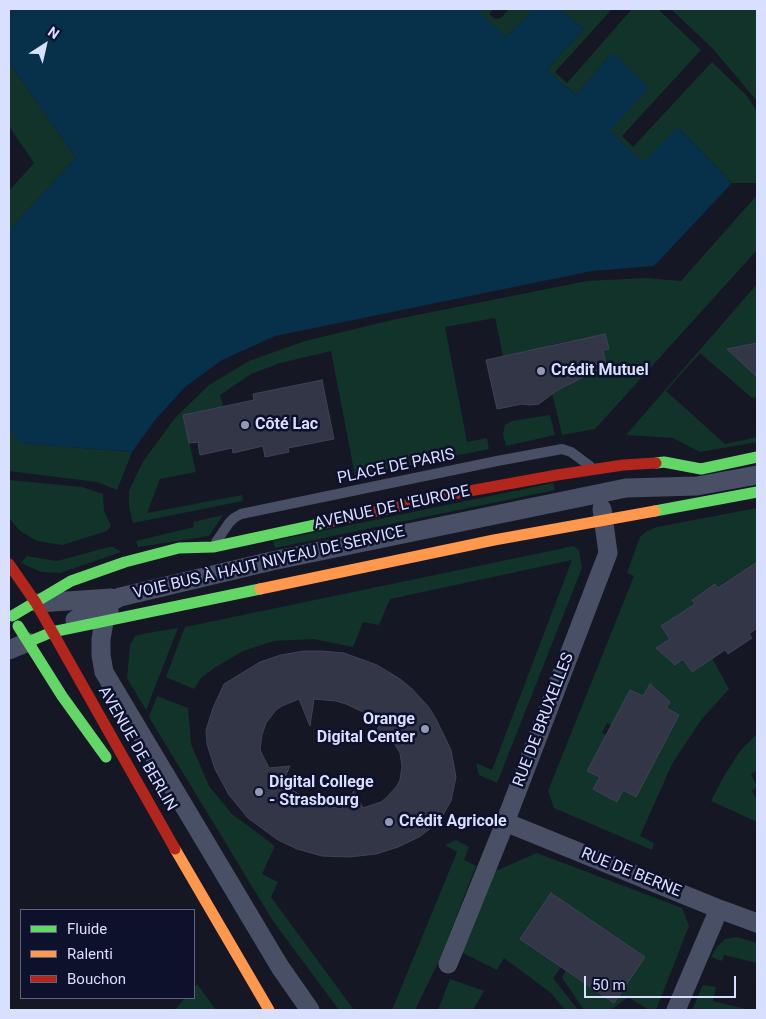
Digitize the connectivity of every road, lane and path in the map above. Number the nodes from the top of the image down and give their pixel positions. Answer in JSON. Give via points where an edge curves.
{"nodes":[{"id":1,"x":757,"y":457,"type":"edge"},
{"id":2,"x":594,"y":469,"type":"junction"},
{"id":3,"x":757,"y":475,"type":"edge"},
{"id":4,"x":757,"y":492,"type":"edge"},
{"id":5,"x":599,"y":493,"type":"junction"},
{"id":6,"x":604,"y":521,"type":"junction"},
{"id":7,"x":213,"y":547,"type":"junction"},
{"id":8,"x":9,"y":564,"type":"edge"},
{"id":9,"x":120,"y":597,"type":"junction"},
{"id":10,"x":36,"y":603,"type":"junction"},
{"id":11,"x":10,"y":615,"type":"edge"},
{"id":12,"x":104,"y":622,"type":"junction"},
{"id":13,"x":52,"y":632,"type":"junction"},
{"id":14,"x":28,"y":642,"type":"junction"},
{"id":15,"x":9,"y":650,"type":"edge"},
{"id":16,"x":110,"y":764,"type":"dead end"},
{"id":17,"x":132,"y":796,"type":"dead end"},
{"id":18,"x":505,"y":822,"type":"junction"},
{"id":19,"x":719,"y":909,"type":"junction"},
{"id":20,"x":210,"y":911,"type":"junction"},
{"id":21,"x":757,"y":923,"type":"edge"},
{"id":22,"x":448,"y":964,"type":"dead end"},
{"id":23,"x":269,"y":1010,"type":"edge"},
{"id":24,"x":310,"y":1010,"type":"edge"},
{"id":25,"x":676,"y":1010,"type":"edge"}],
"edges":[{"from":1,"to":2,"type":"street","name":"AVENUE DE L'EUROPE","via":[[700,468],[664,462]]},
{"from":2,"to":5,"type":"street","name":"RUE DE BRUXELLES"},
{"from":2,"to":7,"type":"street","name":"AVENUE DE L'EUROPE","via":[[464,492]]},
{"from":2,"to":7,"type":"lane","name":"PLACE DE PARIS","via":[[562,449],[497,461],[241,514],[229,523]]},
{"from":3,"to":5,"type":"street","via":[[697,486],[626,488]]},
{"from":4,"to":6,"type":"street"},
{"from":5,"to":6,"type":"street","name":"RUE DE BRUXELLES"},
{"from":5,"to":9,"type":"street","name":"VOIE BUS À HAUT NIVEAU DE SERVICE","via":[[272,561]]},
{"from":6,"to":12,"type":"street","via":[[494,540]]},
{"from":6,"to":18,"type":"street","name":"RUE DE BRUXELLES","via":[[608,553]]},
{"from":7,"to":10,"type":"street","name":"AVENUE DE L'EUROPE","via":[[179,548],[126,562],[71,581]]},
{"from":8,"to":10,"type":"street","name":"AVENUE DE BERLIN"},
{"from":9,"to":10,"type":"street","name":"AVENUE DE L'EUROPE"},
{"from":9,"to":12,"type":"street","name":"VOIE BUS À HAUT NIVEAU DE SERVICE"},
{"from":9,"to":13,"type":"street"},
{"from":10,"to":11,"type":"street","name":"AVENUE DE L'EUROPE"},
{"from":10,"to":13,"type":"street","name":"AVENUE DE BERLIN"},
{"from":11,"to":14,"type":"street","name":"AVENUE DE BERLIN"},
{"from":12,"to":13,"type":"street"},
{"from":12,"to":24,"type":"street","name":"VOIE BUS À HAUT NIVEAU DE SERVICE","via":[[101,647],[104,672],[280,967]]},
{"from":13,"to":14,"type":"street"},
{"from":13,"to":20,"type":"street","name":"AVENUE DE BERLIN"},
{"from":14,"to":15,"type":"street"},
{"from":14,"to":16,"type":"street","name":"AVENUE DE BERLIN"},
{"from":17,"to":20,"type":"street","name":"AVENUE DE BERLIN"},
{"from":18,"to":19,"type":"street","name":"RUE DE BERNE"},
{"from":18,"to":22,"type":"street","name":"RUE DE BRUXELLES"},
{"from":19,"to":21,"type":"street","name":"RUE DE BERNE"},
{"from":19,"to":25,"type":"street"},
{"from":20,"to":23,"type":"street","name":"AVENUE DE BERLIN"}]}
